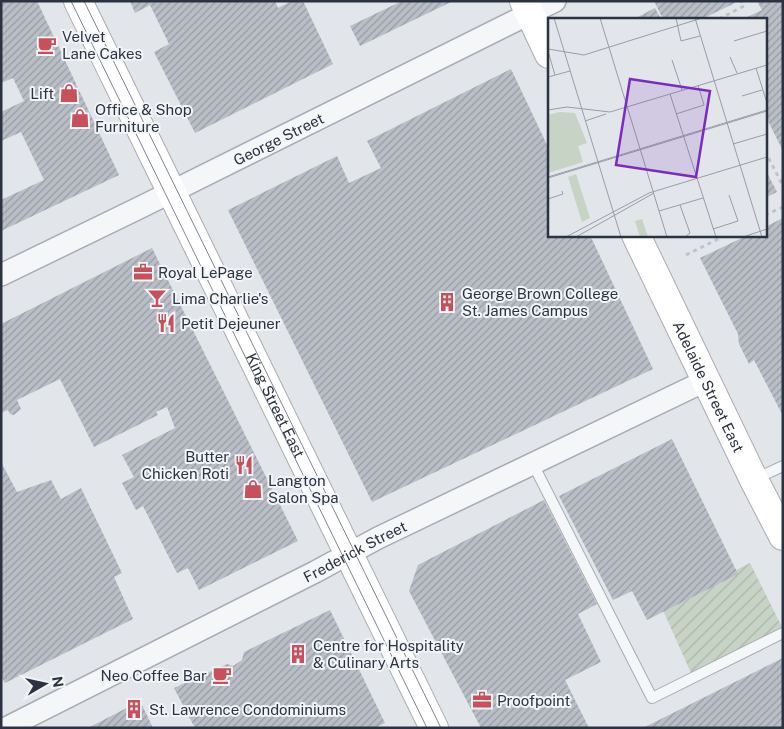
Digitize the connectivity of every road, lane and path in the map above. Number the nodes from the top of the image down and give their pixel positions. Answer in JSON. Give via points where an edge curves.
{"nodes":[{"id":1,"x":78,"y":1,"type":"edge"},
{"id":2,"x":555,"y":1,"type":"edge"},
{"id":3,"x":741,"y":1,"type":"edge"},
{"id":4,"x":527,"y":8,"type":"edge"},
{"id":5,"x":721,"y":18,"type":"edge"},
{"id":6,"x":548,"y":52,"type":"edge"},
{"id":7,"x":766,"y":153,"type":"edge"},
{"id":8,"x":778,"y":177,"type":"junction"},
{"id":9,"x":783,"y":180,"type":"edge"},
{"id":10,"x":783,"y":186,"type":"edge"},
{"id":11,"x":171,"y":192,"type":"junction"},
{"id":12,"x":783,"y":206,"type":"edge"},
{"id":13,"x":766,"y":214,"type":"edge"},
{"id":14,"x":636,"y":236,"type":"edge"},
{"id":15,"x":724,"y":236,"type":"edge"},
{"id":16,"x":686,"y":255,"type":"dead end"},
{"id":17,"x":1,"y":275,"type":"edge"},
{"id":18,"x":707,"y":380,"type":"junction"},
{"id":19,"x":534,"y":464,"type":"junction"},
{"id":20,"x":783,"y":466,"type":"edge"},
{"id":21,"x":754,"y":480,"type":"junction"},
{"id":22,"x":783,"y":536,"type":"edge"},
{"id":23,"x":348,"y":554,"type":"junction"},
{"id":24,"x":783,"y":633,"type":"edge"},
{"id":25,"x":6,"y":728,"type":"edge"},
{"id":26,"x":434,"y":728,"type":"edge"}],
"edges":[{"from":1,"to":11,"type":"main road","name":"King Street East"},
{"from":2,"to":4,"type":"street","name":"George Street"},
{"from":3,"to":5,"type":"path","via":[[744,6]]},
{"from":4,"to":6,"type":"main road"},
{"from":4,"to":11,"type":"street","name":"George Street"},
{"from":7,"to":8,"type":"path"},
{"from":8,"to":9,"type":"path"},
{"from":8,"to":10,"type":"path"},
{"from":11,"to":17,"type":"street","name":"George Street"},
{"from":11,"to":23,"type":"main road","name":"King Street East"},
{"from":12,"to":13,"type":"path"},
{"from":14,"to":18,"type":"main road","name":"Adelaide Street East"},
{"from":15,"to":16,"type":"path"},
{"from":18,"to":19,"type":"street","name":"Frederick Street"},
{"from":18,"to":21,"type":"main road","name":"Adelaide Street East"},
{"from":19,"to":23,"type":"street","name":"Frederick Street"},
{"from":19,"to":24,"type":"lane","via":[[652,698]]},
{"from":20,"to":21,"type":"lane"},
{"from":21,"to":22,"type":"main road","name":"Adelaide Street East"},
{"from":23,"to":25,"type":"street","name":"Frederick Street"},
{"from":23,"to":26,"type":"main road","name":"King Street East"}]}
